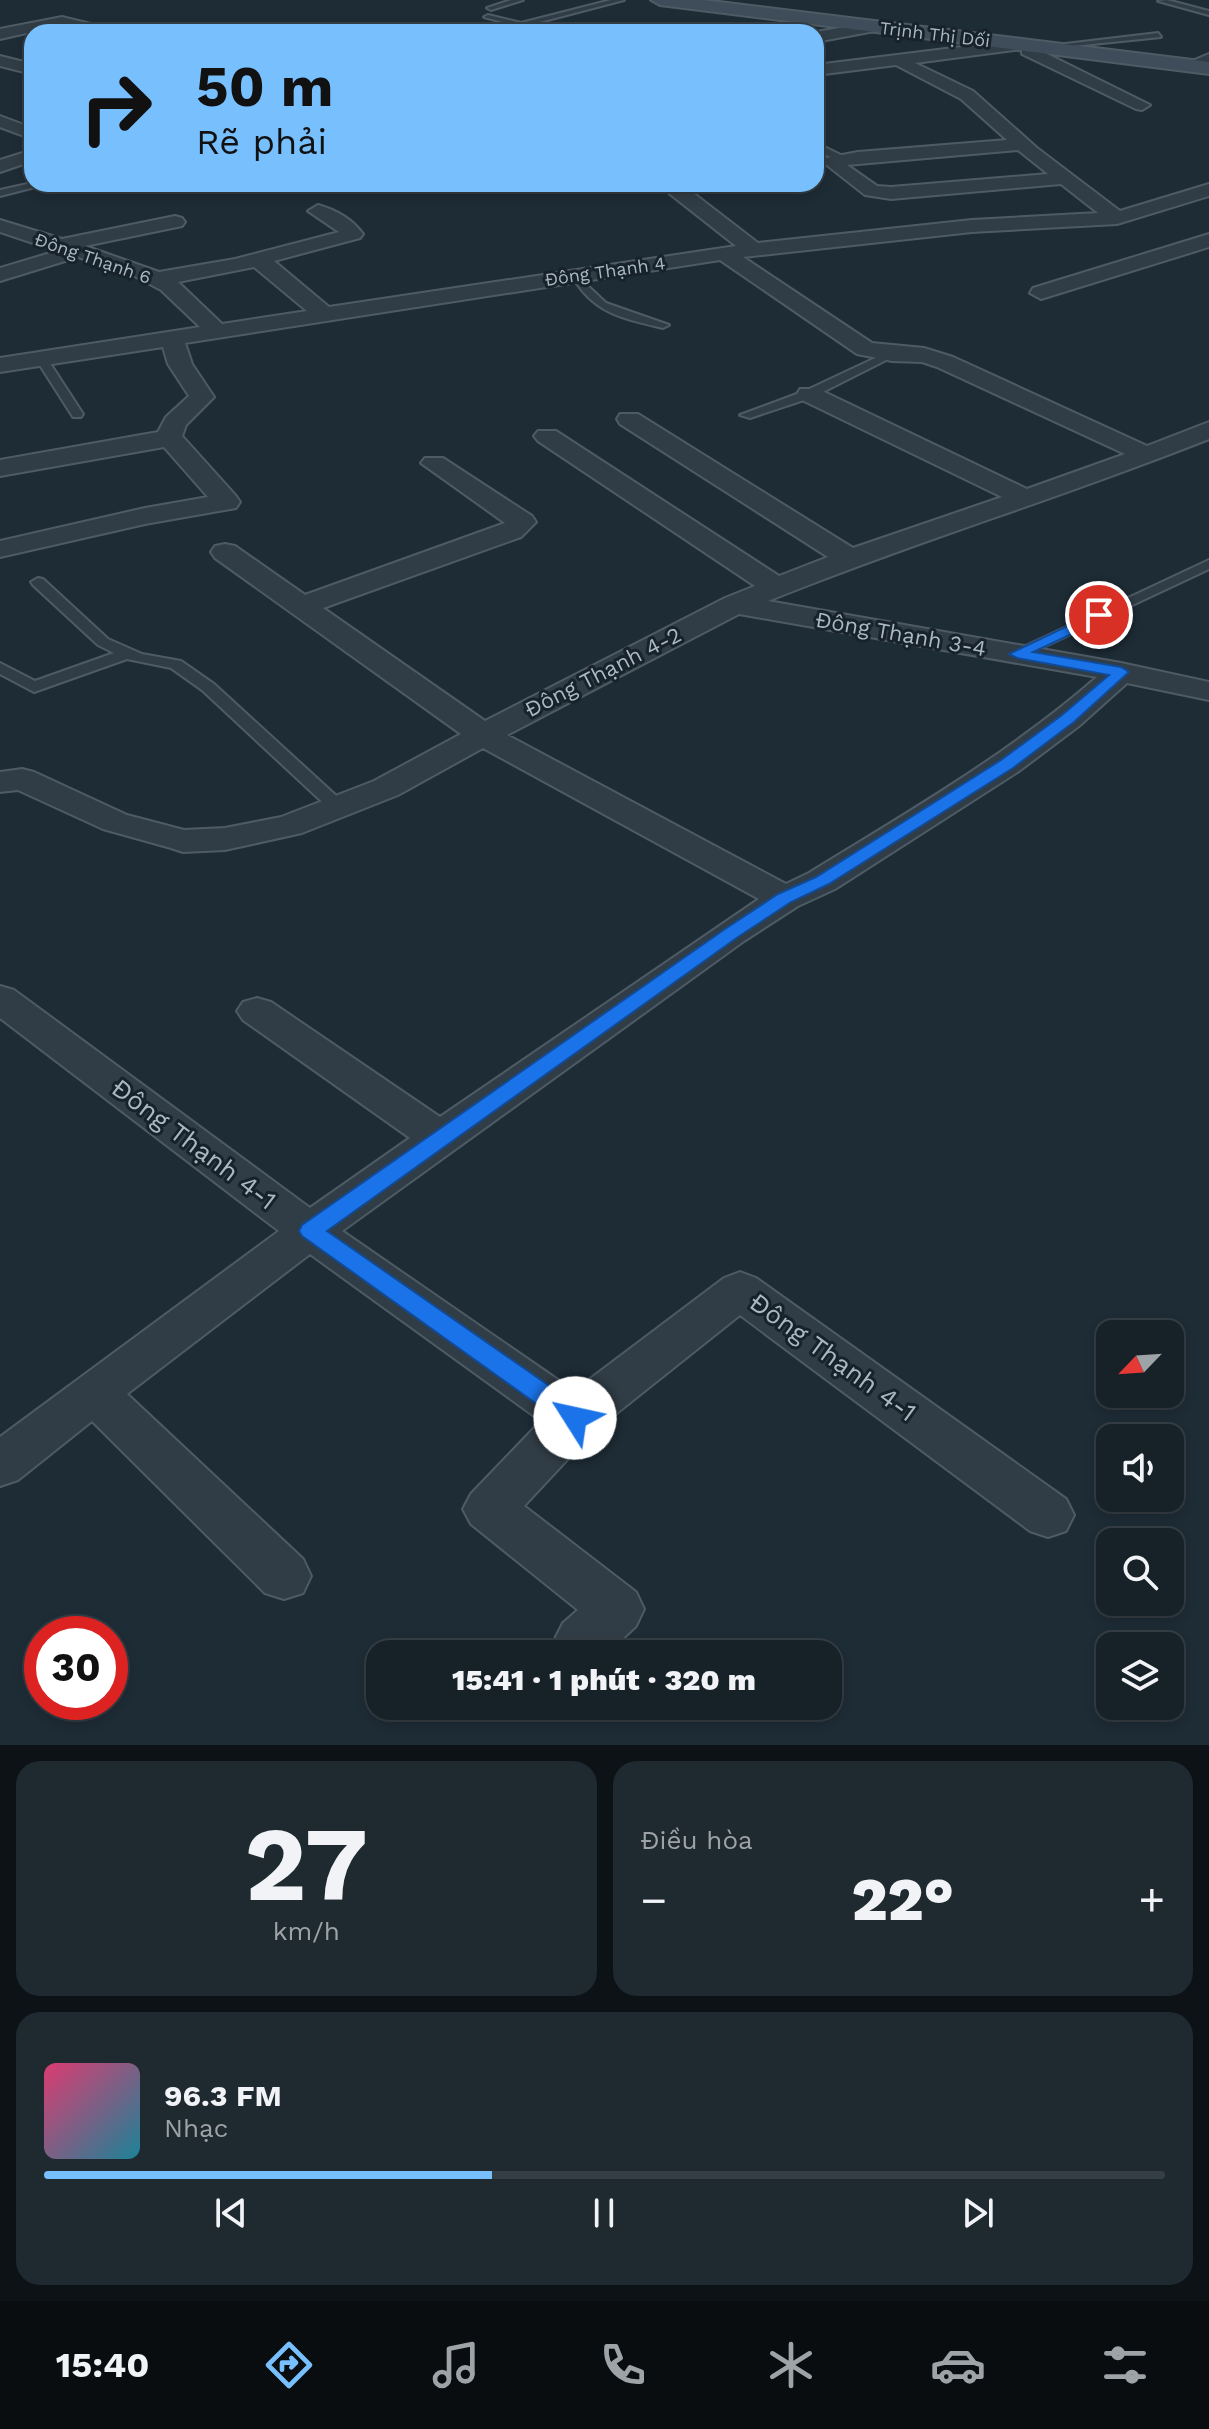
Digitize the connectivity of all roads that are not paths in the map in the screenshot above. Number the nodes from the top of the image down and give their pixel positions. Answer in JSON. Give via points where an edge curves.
{"nodes":[{"id":1,"x":519,"y":0,"type":"edge"},
{"id":2,"x":620,"y":0,"type":"edge"},
{"id":3,"x":660,"y":0,"type":"edge"},
{"id":4,"x":1162,"y":1,"type":"edge"},
{"id":5,"x":491,"y":8,"type":"dead end"},
{"id":6,"x":1209,"y":13,"type":"edge"},
{"id":7,"x":488,"y":17,"type":"dead end"},
{"id":8,"x":48,"y":24,"type":"edge"},
{"id":9,"x":74,"y":24,"type":"edge"},
{"id":10,"x":517,"y":24,"type":"edge"},
{"id":11,"x":525,"y":24,"type":"edge"},
{"id":12,"x":875,"y":27,"type":"junction"},
{"id":13,"x":24,"y":29,"type":"edge"},
{"id":14,"x":0,"y":34,"type":"edge"},
{"id":15,"x":1158,"y":35,"type":"dead end"},
{"id":16,"x":824,"y":36,"type":"edge"},
{"id":17,"x":1032,"y":46,"type":"junction"},
{"id":18,"x":1209,"y":56,"type":"edge"},
{"id":19,"x":1188,"y":57,"type":"junction"},
{"id":20,"x":896,"y":59,"type":"junction"},
{"id":21,"x":0,"y":61,"type":"edge"},
{"id":22,"x":24,"y":67,"type":"edge"},
{"id":23,"x":1209,"y":68,"type":"edge"},
{"id":24,"x":824,"y":69,"type":"edge"},
{"id":25,"x":922,"y":72,"type":"junction"},
{"id":26,"x":891,"y":78,"type":"dead end"},
{"id":27,"x":1142,"y":105,"type":"dead end"},
{"id":28,"x":0,"y":121,"type":"edge"},
{"id":29,"x":24,"y":131,"type":"edge"},
{"id":30,"x":1021,"y":144,"type":"junction"},
{"id":31,"x":824,"y":150,"type":"edge"},
{"id":32,"x":24,"y":158,"type":"edge"},
{"id":33,"x":844,"y":160,"type":"junction"},
{"id":34,"x":0,"y":166,"type":"edge"},
{"id":35,"x":1064,"y":178,"type":"junction"},
{"id":36,"x":24,"y":188,"type":"edge"},
{"id":37,"x":1209,"y":190,"type":"edge"},
{"id":38,"x":680,"y":192,"type":"edge"},
{"id":39,"x":0,"y":193,"type":"edge"},
{"id":40,"x":318,"y":211,"type":"dead end"},
{"id":41,"x":1117,"y":218,"type":"junction"},
{"id":42,"x":175,"y":222,"type":"dead end"},
{"id":43,"x":1041,"y":223,"type":"junction"},
{"id":44,"x":0,"y":226,"type":"edge"},
{"id":45,"x":1096,"y":238,"type":"dead end"},
{"id":46,"x":1209,"y":240,"type":"edge"},
{"id":47,"x":1123,"y":246,"type":"dead end"},
{"id":48,"x":69,"y":248,"type":"junction"},
{"id":49,"x":754,"y":250,"type":"junction"},
{"id":50,"x":724,"y":253,"type":"junction"},
{"id":51,"x":1165,"y":257,"type":"junction"},
{"id":52,"x":258,"y":259,"type":"junction"},
{"id":53,"x":0,"y":275,"type":"edge"},
{"id":54,"x":577,"y":275,"type":"junction"},
{"id":55,"x":157,"y":279,"type":"junction"},
{"id":56,"x":1041,"y":293,"type":"dead end"},
{"id":57,"x":324,"y":314,"type":"junction"},
{"id":58,"x":663,"y":325,"type":"dead end"},
{"id":59,"x":216,"y":330,"type":"junction"},
{"id":60,"x":172,"y":337,"type":"junction"},
{"id":61,"x":892,"y":354,"type":"junction"},
{"id":62,"x":42,"y":359,"type":"junction"},
{"id":63,"x":0,"y":365,"type":"edge"},
{"id":64,"x":809,"y":394,"type":"junction"},
{"id":65,"x":77,"y":414,"type":"dead end"},
{"id":66,"x":746,"y":415,"type":"dead end"},
{"id":67,"x":629,"y":419,"type":"dead end"},
{"id":68,"x":1209,"y":430,"type":"edge"},
{"id":69,"x":547,"y":436,"type":"dead end"},
{"id":70,"x":169,"y":437,"type":"junction"},
{"id":71,"x":1147,"y":455,"type":"junction"},
{"id":72,"x":434,"y":463,"type":"dead end"},
{"id":73,"x":0,"y":468,"type":"edge"},
{"id":74,"x":1027,"y":499,"type":"junction"},
{"id":75,"x":0,"y":549,"type":"edge"},
{"id":76,"x":225,"y":552,"type":"dead end"},
{"id":77,"x":849,"y":558,"type":"junction"},
{"id":78,"x":1209,"y":564,"type":"edge"},
{"id":79,"x":38,"y":582,"type":"dead end"},
{"id":80,"x":776,"y":587,"type":"junction"},
{"id":81,"x":735,"y":604,"type":"junction"},
{"id":82,"x":301,"y":606,"type":"junction"},
{"id":83,"x":128,"y":653,"type":"junction"},
{"id":84,"x":1017,"y":654,"type":"junction"},
{"id":85,"x":0,"y":668,"type":"edge"},
{"id":86,"x":1121,"y":672,"type":"junction"},
{"id":87,"x":1203,"y":685,"type":"edge"},
{"id":88,"x":485,"y":736,"type":"junction"},
{"id":89,"x":0,"y":782,"type":"edge"},
{"id":90,"x":338,"y":807,"type":"junction"},
{"id":91,"x":785,"y":898,"type":"junction"},
{"id":92,"x":0,"y":999,"type":"edge"},
{"id":93,"x":257,"y":1011,"type":"dead end"},
{"id":94,"x":440,"y":1138,"type":"junction"},
{"id":95,"x":310,"y":1231,"type":"junction"},
{"id":96,"x":93,"y":1392,"type":"junction"},
{"id":97,"x":575,"y":1418,"type":"junction"},
{"id":98,"x":0,"y":1465,"type":"edge"},
{"id":99,"x":1048,"y":1515,"type":"dead end"},
{"id":100,"x":284,"y":1576,"type":"dead end"},
{"id":101,"x":583,"y":1640,"type":"edge"}],
"edges":[{"from":1,"to":5,"type":"lane"},
{"from":2,"to":11,"type":"lane"},
{"from":3,"to":12,"type":"main road","name":"Trịnh Thị Dối"},
{"from":4,"to":6,"type":"lane"},
{"from":7,"to":10,"type":"lane"},
{"from":8,"to":9,"type":"street"},
{"from":12,"to":16,"type":"street"},
{"from":12,"to":17,"type":"main road","name":"Trịnh Thị Dối"},
{"from":13,"to":14,"type":"street"},
{"from":15,"to":17,"type":"lane"},
{"from":17,"to":19,"type":"main road","name":"Trịnh Thị Dối"},
{"from":17,"to":20,"type":"street"},
{"from":17,"to":27,"type":"street","via":[[1028,51]]},
{"from":18,"to":19,"type":"street"},
{"from":19,"to":23,"type":"main road","name":"Trịnh Thị Dối"},
{"from":20,"to":24,"type":"street"},
{"from":20,"to":25,"type":"street"},
{"from":21,"to":22,"type":"street"},
{"from":25,"to":26,"type":"street"},
{"from":25,"to":30,"type":"street","via":[[967,95]]},
{"from":28,"to":29,"type":"street"},
{"from":30,"to":33,"type":"street"},
{"from":30,"to":35,"type":"street"},
{"from":31,"to":33,"type":"lane"},
{"from":32,"to":34,"type":"street"},
{"from":33,"to":35,"type":"street","via":[[832,162],[872,191],[891,193]]},
{"from":35,"to":41,"type":"street"},
{"from":36,"to":39,"type":"lane"},
{"from":37,"to":41,"type":"street","name":"Đông Thạnh 4"},
{"from":38,"to":49,"type":"street"},
{"from":40,"to":52,"type":"street","via":[[353,234]]},
{"from":41,"to":43,"type":"street","name":"Đông Thạnh 4"},
{"from":42,"to":48,"type":"street"},
{"from":43,"to":45,"type":"street"},
{"from":43,"to":49,"type":"street","name":"Đông Thạnh 4"},
{"from":44,"to":48,"type":"street","name":"Đông Thạnh 6"},
{"from":46,"to":51,"type":"street"},
{"from":47,"to":51,"type":"street"},
{"from":48,"to":53,"type":"street"},
{"from":48,"to":55,"type":"street","name":"Đông Thạnh 6"},
{"from":49,"to":50,"type":"street","name":"Đông Thạnh 4"},
{"from":50,"to":54,"type":"street","name":"Đông Thạnh 4"},
{"from":50,"to":61,"type":"street","via":[[865,349]]},
{"from":51,"to":56,"type":"street"},
{"from":52,"to":55,"type":"street"},
{"from":52,"to":57,"type":"street"},
{"from":54,"to":57,"type":"street","name":"Đông Thạnh 4"},
{"from":54,"to":58,"type":"lane","via":[[585,293],[615,313]]},
{"from":55,"to":59,"type":"street","name":"Đông Thạnh 6"},
{"from":57,"to":59,"type":"street","name":"Đông Thạnh 4"},
{"from":59,"to":60,"type":"street","name":"Đông Thạnh 4"},
{"from":60,"to":62,"type":"street","name":"Đông Thạnh 4"},
{"from":60,"to":70,"type":"street","via":[[180,364],[202,397],[175,422]]},
{"from":61,"to":64,"type":"lane"},
{"from":61,"to":71,"type":"street","via":[[945,362]]},
{"from":62,"to":63,"type":"street","name":"Đông Thạnh 4"},
{"from":62,"to":65,"type":"lane"},
{"from":64,"to":66,"type":"lane"},
{"from":64,"to":74,"type":"street"},
{"from":67,"to":77,"type":"street"},
{"from":68,"to":71,"type":"street","name":"Đông Thạnh 4-2"},
{"from":69,"to":80,"type":"street"},
{"from":70,"to":73,"type":"street"},
{"from":70,"to":75,"type":"street","via":[[227,502]]},
{"from":71,"to":74,"type":"street","name":"Đông Thạnh 4-2"},
{"from":72,"to":82,"type":"street","via":[[522,522],[511,531]]},
{"from":74,"to":77,"type":"street","name":"Đông Thạnh 4-2"},
{"from":76,"to":82,"type":"street"},
{"from":77,"to":80,"type":"street","name":"Đông Thạnh 4-2"},
{"from":78,"to":84,"type":"lane"},
{"from":79,"to":83,"type":"lane","via":[[103,642]]},
{"from":80,"to":81,"type":"street","name":"Đông Thạnh 4-2"},
{"from":81,"to":84,"type":"street","name":"Đông Thạnh 3-4"},
{"from":81,"to":88,"type":"street","name":"Đông Thạnh 4-2"},
{"from":82,"to":88,"type":"street"},
{"from":83,"to":85,"type":"lane","via":[[34,687]]},
{"from":83,"to":90,"type":"lane","via":[[176,664],[208,687]]},
{"from":84,"to":86,"type":"street","name":"Đông Thạnh 3-4"},
{"from":86,"to":87,"type":"street","name":"Đông Thạnh 3-4"},
{"from":86,"to":91,"type":"street","via":[[1007,764],[822,881]]},
{"from":88,"to":90,"type":"street","name":"Đông Thạnh 4-2"},
{"from":88,"to":91,"type":"street"},
{"from":89,"to":90,"type":"street","name":"Đông Thạnh 4-2","via":[[22,779],[115,822],[183,841],[290,826]]},
{"from":91,"to":94,"type":"street"},
{"from":92,"to":95,"type":"street","name":"Đông Thạnh 4-1"},
{"from":93,"to":94,"type":"street"},
{"from":94,"to":95,"type":"street"},
{"from":95,"to":96,"type":"street"},
{"from":95,"to":97,"type":"street","name":"Đông Thạnh 4-1"},
{"from":96,"to":98,"type":"street"},
{"from":96,"to":100,"type":"street"},
{"from":97,"to":99,"type":"street","name":"Đông Thạnh 4-1","via":[[740,1290]]},
{"from":97,"to":101,"type":"street","via":[[489,1509],[617,1609]]}]}
